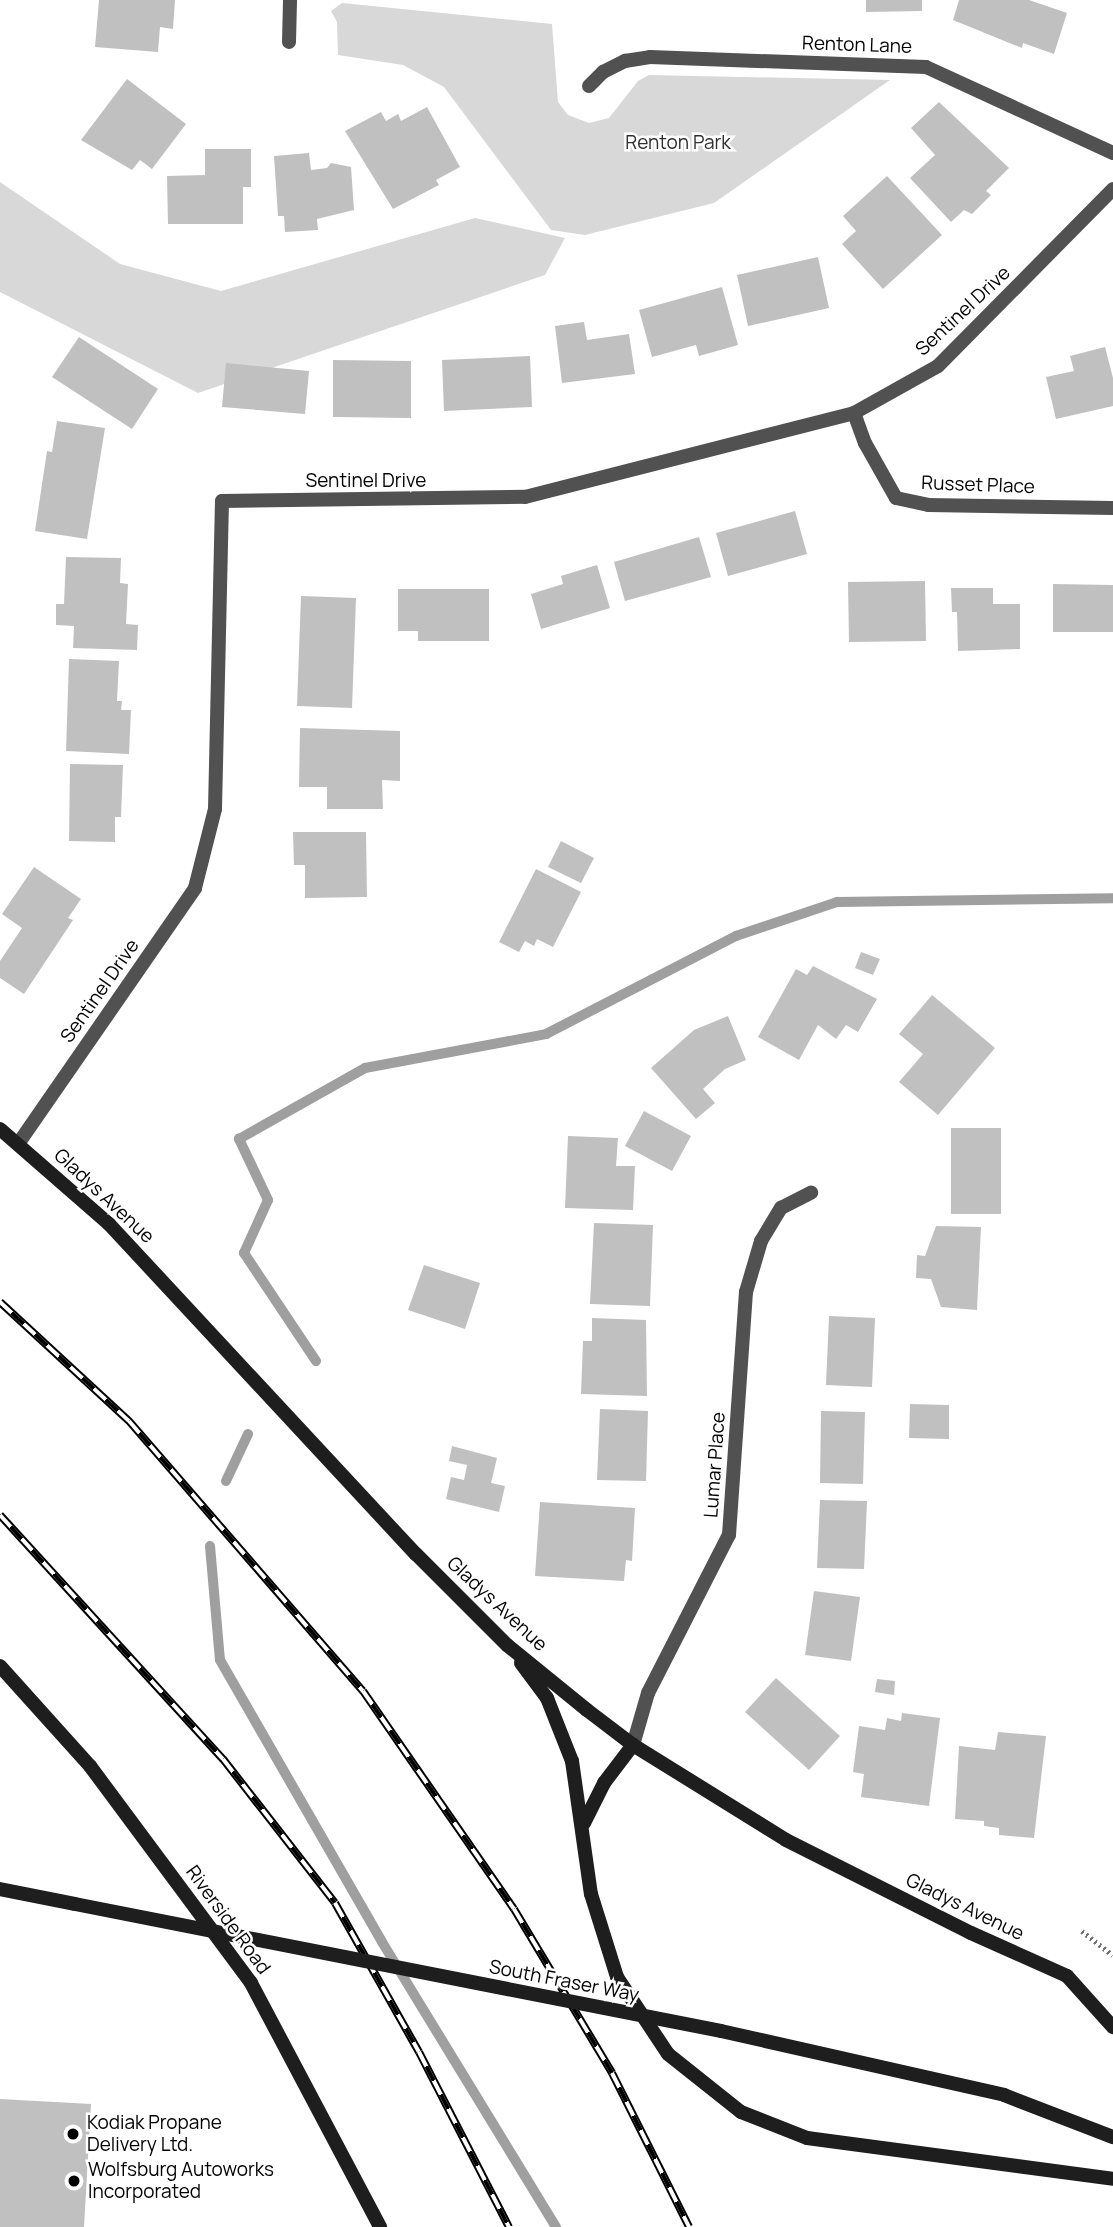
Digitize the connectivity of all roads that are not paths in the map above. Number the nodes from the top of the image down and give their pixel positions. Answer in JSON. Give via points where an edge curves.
{"nodes":[{"id":1,"x":290,"y":0,"type":"edge"},
{"id":2,"x":289,"y":42,"type":"dead end"},
{"id":3,"x":589,"y":86,"type":"dead end"},
{"id":4,"x":1113,"y":153,"type":"edge"},
{"id":5,"x":1113,"y":189,"type":"edge"},
{"id":6,"x":854,"y":413,"type":"junction"},
{"id":7,"x":1113,"y":509,"type":"edge"},
{"id":8,"x":0,"y":1129,"type":"edge"},
{"id":9,"x":19,"y":1144,"type":"junction"},
{"id":10,"x":811,"y":1192,"type":"dead end"},
{"id":11,"x":507,"y":1645,"type":"junction"},
{"id":12,"x":0,"y":1666,"type":"edge"},
{"id":13,"x":633,"y":1745,"type":"junction"},
{"id":14,"x":584,"y":1823,"type":"junction"},
{"id":15,"x":0,"y":1889,"type":"edge"},
{"id":16,"x":1113,"y":2026,"type":"edge"},
{"id":17,"x":1113,"y":2137,"type":"edge"},
{"id":18,"x":1113,"y":2179,"type":"edge"},
{"id":19,"x":380,"y":2227,"type":"edge"}],
"edges":[{"from":1,"to":2,"type":"street"},
{"from":3,"to":4,"type":"street","name":"Renton Lane","via":[[603,72],[625,61],[650,57],[926,67]]},
{"from":5,"to":6,"type":"street","name":"Sentinel Drive","via":[[938,366]]},
{"from":6,"to":7,"type":"street","name":"Russet Place","via":[[865,443],[897,498],[928,505]]},
{"from":6,"to":9,"type":"street","name":"Sentinel Drive","via":[[525,497],[222,500],[215,809],[195,888]]},
{"from":8,"to":9,"type":"main road","name":"Gladys Avenue"},
{"from":9,"to":11,"type":"main road","name":"Gladys Avenue","via":[[109,1224],[416,1554]]},
{"from":10,"to":13,"type":"street","name":"Lumar Place","via":[[782,1208],[761,1241],[746,1293],[729,1535],[648,1693]]},
{"from":11,"to":13,"type":"main road","name":"Gladys Avenue"},
{"from":11,"to":14,"type":"main road","via":[[547,1698],[572,1761]]},
{"from":12,"to":19,"type":"main road","name":"Riverside Road","via":[[90,1766],[251,1983]]},
{"from":13,"to":14,"type":"main road","via":[[604,1783]]},
{"from":13,"to":16,"type":"main road","name":"Gladys Avenue","via":[[786,1839],[1067,1976]]},
{"from":14,"to":18,"type":"main road","via":[[591,1894],[617,1977],[668,2054],[741,2112],[807,2138]]},
{"from":15,"to":17,"type":"main road","name":"South Fraser Way","bridge":true,"via":[[721,2031],[1004,2095]]}]}
